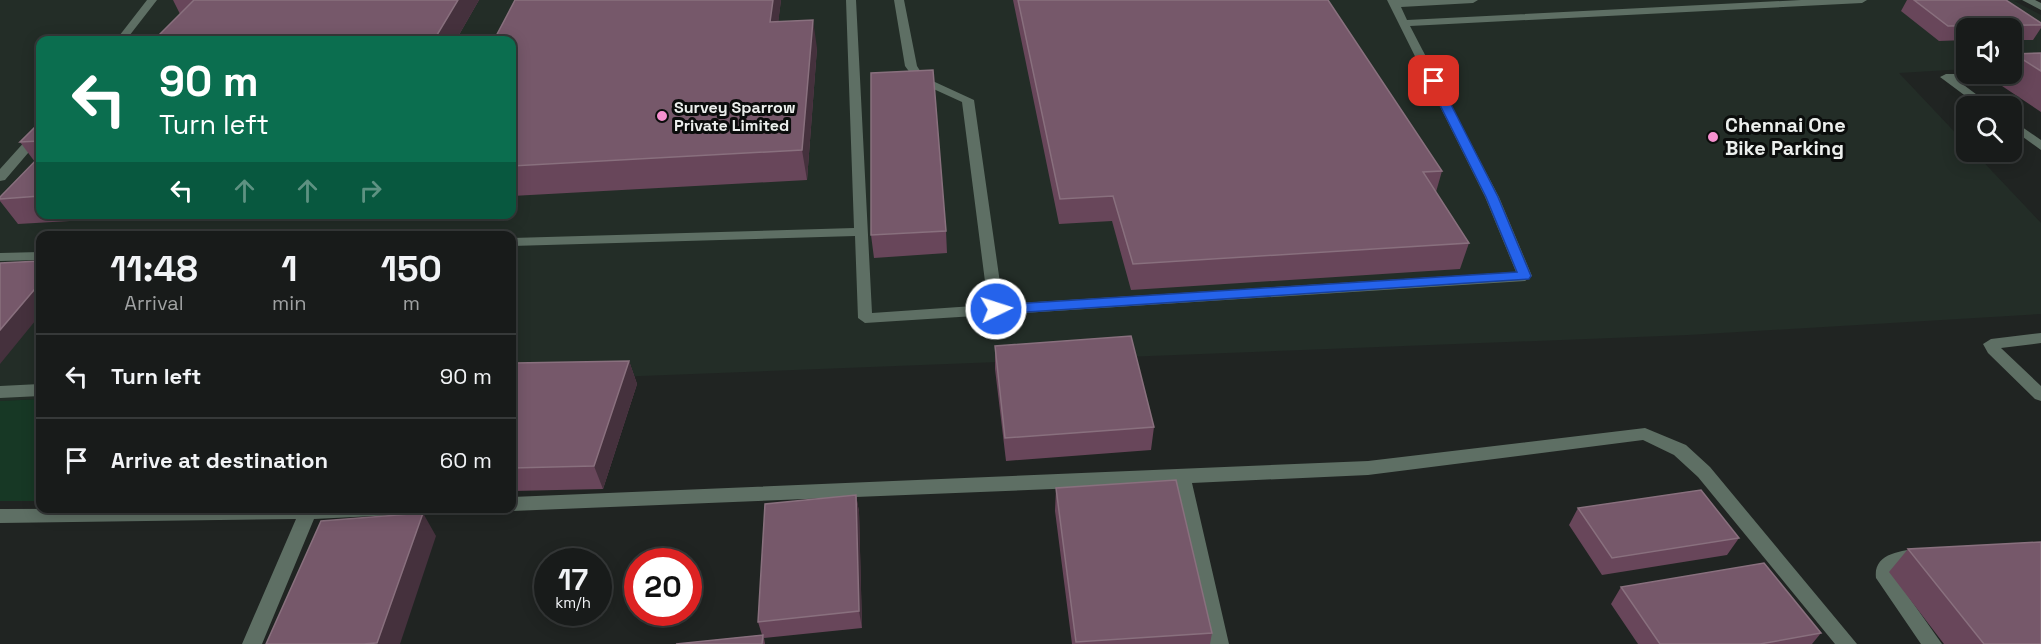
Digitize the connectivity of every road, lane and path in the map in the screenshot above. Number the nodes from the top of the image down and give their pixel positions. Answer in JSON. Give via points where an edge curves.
{"nodes":[{"id":1,"x":152,"y":0,"type":"edge"},
{"id":2,"x":851,"y":0,"type":"edge"},
{"id":3,"x":899,"y":0,"type":"edge"},
{"id":4,"x":1473,"y":0,"type":"edge"},
{"id":5,"x":1862,"y":0,"type":"edge"},
{"id":6,"x":2027,"y":0,"type":"edge"},
{"id":7,"x":1393,"y":2,"type":"edge"},
{"id":8,"x":2041,"y":7,"type":"edge"},
{"id":9,"x":1404,"y":23,"type":"junction"},
{"id":10,"x":124,"y":36,"type":"edge"},
{"id":11,"x":1956,"y":76,"type":"edge"},
{"id":12,"x":1972,"y":96,"type":"edge"},
{"id":13,"x":2022,"y":132,"type":"edge"},
{"id":14,"x":36,"y":136,"type":"edge"},
{"id":15,"x":2041,"y":146,"type":"edge"},
{"id":16,"x":0,"y":177,"type":"edge"},
{"id":17,"x":861,"y":232,"type":"junction"},
{"id":18,"x":516,"y":242,"type":"edge"},
{"id":19,"x":36,"y":256,"type":"edge"},
{"id":20,"x":0,"y":257,"type":"edge"},
{"id":21,"x":996,"y":309,"type":"junction"},
{"id":22,"x":2041,"y":338,"type":"edge"},
{"id":23,"x":36,"y":390,"type":"edge"},
{"id":24,"x":0,"y":392,"type":"edge"},
{"id":25,"x":2041,"y":395,"type":"edge"},
{"id":26,"x":1182,"y":477,"type":"junction"},
{"id":27,"x":516,"y":504,"type":"edge"},
{"id":28,"x":231,"y":513,"type":"edge"},
{"id":29,"x":308,"y":513,"type":"edge"},
{"id":30,"x":0,"y":516,"type":"edge"},
{"id":31,"x":1936,"y":555,"type":"edge"},
{"id":32,"x":252,"y":644,"type":"edge"},
{"id":33,"x":1219,"y":644,"type":"edge"},
{"id":34,"x":1847,"y":644,"type":"edge"},
{"id":35,"x":1932,"y":644,"type":"edge"}],
"edges":[{"from":1,"to":10,"type":"street"},
{"from":2,"to":17,"type":"street"},
{"from":3,"to":21,"type":"street","via":[[911,66],[920,79],[968,100]]},
{"from":4,"to":7,"type":"street"},
{"from":5,"to":9,"type":"street"},
{"from":6,"to":8,"type":"street"},
{"from":7,"to":9,"type":"street"},
{"from":9,"to":21,"type":"street","via":[[1492,197],[1525,276]]},
{"from":11,"to":12,"type":"street","via":[[1946,77]]},
{"from":13,"to":15,"type":"street"},
{"from":14,"to":16,"type":"street"},
{"from":17,"to":18,"type":"street"},
{"from":17,"to":21,"type":"street","via":[[866,318]]},
{"from":19,"to":20,"type":"street"},
{"from":22,"to":25,"type":"street","via":[[1991,344]]},
{"from":23,"to":24,"type":"street"},
{"from":26,"to":27,"type":"street"},
{"from":26,"to":33,"type":"street"},
{"from":26,"to":34,"type":"street","via":[[1368,468],[1645,434],[1680,450],[1704,472]]},
{"from":28,"to":30,"type":"street"},
{"from":29,"to":32,"type":"street"},
{"from":31,"to":35,"type":"street","via":[[1900,559],[1884,568],[1885,578]]}]}
